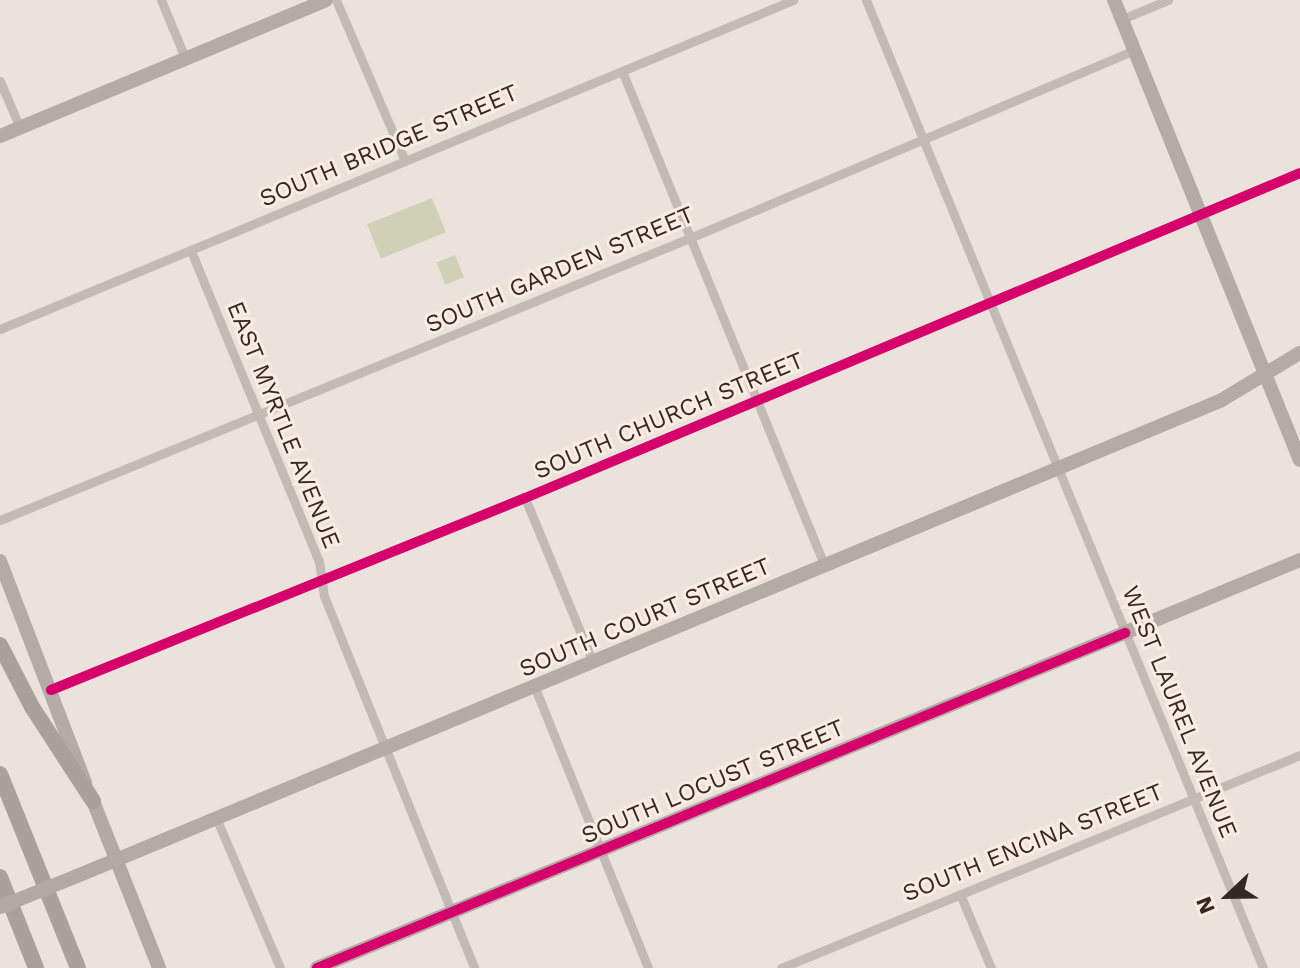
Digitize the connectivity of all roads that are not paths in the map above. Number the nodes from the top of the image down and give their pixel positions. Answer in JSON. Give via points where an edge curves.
{"nodes":[{"id":1,"x":161,"y":0,"type":"edge"},
{"id":2,"x":326,"y":0,"type":"edge"},
{"id":3,"x":336,"y":0,"type":"edge"},
{"id":4,"x":793,"y":0,"type":"edge"},
{"id":5,"x":866,"y":0,"type":"edge"},
{"id":6,"x":1114,"y":0,"type":"edge"},
{"id":7,"x":1168,"y":0,"type":"edge"},
{"id":8,"x":1122,"y":19,"type":"junction"},
{"id":9,"x":1134,"y":50,"type":"junction"},
{"id":10,"x":186,"y":60,"type":"junction"},
{"id":11,"x":622,"y":71,"type":"junction"},
{"id":12,"x":0,"y":81,"type":"edge"},
{"id":13,"x":20,"y":128,"type":"junction"},
{"id":14,"x":0,"y":136,"type":"edge"},
{"id":15,"x":923,"y":139,"type":"junction"},
{"id":16,"x":405,"y":161,"type":"junction"},
{"id":17,"x":1300,"y":173,"type":"edge"},
{"id":18,"x":1201,"y":217,"type":"junction"},
{"id":19,"x":692,"y":237,"type":"junction"},
{"id":20,"x":191,"y":251,"type":"junction"},
{"id":21,"x":991,"y":304,"type":"junction"},
{"id":22,"x":0,"y":329,"type":"edge"},
{"id":23,"x":1300,"y":353,"type":"edge"},
{"id":24,"x":1266,"y":373,"type":"junction"},
{"id":25,"x":758,"y":401,"type":"junction"},
{"id":26,"x":259,"y":416,"type":"junction"},
{"id":27,"x":1300,"y":460,"type":"edge"},
{"id":28,"x":1058,"y":470,"type":"junction"},
{"id":29,"x":525,"y":498,"type":"junction"},
{"id":30,"x":0,"y":520,"type":"edge"},
{"id":31,"x":1300,"y":560,"type":"edge"},
{"id":32,"x":0,"y":561,"type":"edge"},
{"id":33,"x":825,"y":567,"type":"junction"},
{"id":34,"x":321,"y":580,"type":"junction"},
{"id":35,"x":1125,"y":633,"type":"junction"},
{"id":36,"x":0,"y":645,"type":"edge"},
{"id":37,"x":593,"y":663,"type":"junction"},
{"id":38,"x":535,"y":688,"type":"junction"},
{"id":39,"x":51,"y":690,"type":"junction"},
{"id":40,"x":385,"y":750,"type":"junction"},
{"id":41,"x":1300,"y":755,"type":"edge"},
{"id":42,"x":0,"y":774,"type":"edge"},
{"id":43,"x":1192,"y":800,"type":"junction"},
{"id":44,"x":93,"y":801,"type":"junction"},
{"id":45,"x":217,"y":820,"type":"junction"},
{"id":46,"x":601,"y":850,"type":"junction"},
{"id":47,"x":116,"y":860,"type":"junction"},
{"id":48,"x":0,"y":877,"type":"edge"},
{"id":49,"x":960,"y":894,"type":"junction"},
{"id":50,"x":0,"y":907,"type":"edge"},
{"id":51,"x":452,"y":912,"type":"junction"},
{"id":52,"x":36,"y":968,"type":"edge"},
{"id":53,"x":78,"y":968,"type":"edge"},
{"id":54,"x":159,"y":968,"type":"edge"},
{"id":55,"x":280,"y":968,"type":"edge"},
{"id":56,"x":317,"y":968,"type":"edge"},
{"id":57,"x":474,"y":968,"type":"edge"},
{"id":58,"x":648,"y":968,"type":"edge"},
{"id":59,"x":781,"y":968,"type":"edge"},
{"id":60,"x":991,"y":968,"type":"edge"},
{"id":61,"x":1263,"y":968,"type":"edge"}],
"edges":[{"from":1,"to":10,"type":"street"},
{"from":2,"to":10,"type":"street"},
{"from":3,"to":16,"type":"street"},
{"from":4,"to":11,"type":"street","name":"SOUTH BRIDGE STREET"},
{"from":5,"to":15,"type":"street","name":"WEST LAUREL AVENUE"},
{"from":6,"to":8,"type":"street"},
{"from":7,"to":8,"type":"street"},
{"from":8,"to":9,"type":"street"},
{"from":9,"to":15,"type":"street","name":"SOUTH GARDEN STREET"},
{"from":9,"to":18,"type":"street"},
{"from":10,"to":13,"type":"street"},
{"from":11,"to":16,"type":"street","name":"SOUTH BRIDGE STREET"},
{"from":11,"to":19,"type":"street"},
{"from":12,"to":13,"type":"street"},
{"from":13,"to":14,"type":"street"},
{"from":15,"to":19,"type":"street","name":"SOUTH GARDEN STREET"},
{"from":15,"to":21,"type":"street","name":"WEST LAUREL AVENUE"},
{"from":16,"to":20,"type":"street","name":"SOUTH BRIDGE STREET"},
{"from":17,"to":18,"type":"street","name":"SOUTH CHURCH STREET"},
{"from":18,"to":21,"type":"street","name":"SOUTH CHURCH STREET"},
{"from":18,"to":24,"type":"street"},
{"from":19,"to":25,"type":"street"},
{"from":19,"to":26,"type":"street","name":"SOUTH GARDEN STREET"},
{"from":20,"to":22,"type":"street","name":"SOUTH BRIDGE STREET"},
{"from":20,"to":26,"type":"street","name":"EAST MYRTLE AVENUE"},
{"from":21,"to":25,"type":"street","name":"SOUTH CHURCH STREET"},
{"from":21,"to":28,"type":"street","name":"WEST LAUREL AVENUE"},
{"from":23,"to":24,"type":"street","name":"SOUTH COURT STREET"},
{"from":24,"to":27,"type":"street"},
{"from":24,"to":28,"type":"street","name":"SOUTH COURT STREET","via":[[1220,401]]},
{"from":25,"to":29,"type":"street","name":"SOUTH CHURCH STREET"},
{"from":25,"to":33,"type":"street"},
{"from":26,"to":30,"type":"street","name":"SOUTH GARDEN STREET"},
{"from":26,"to":34,"type":"street","name":"EAST MYRTLE AVENUE","via":[[319,561]]},
{"from":28,"to":33,"type":"street","name":"SOUTH COURT STREET"},
{"from":28,"to":35,"type":"street","name":"WEST LAUREL AVENUE"},
{"from":29,"to":34,"type":"street","name":"SOUTH CHURCH STREET"},
{"from":29,"to":37,"type":"street"},
{"from":31,"to":35,"type":"street","name":"SOUTH LOCUST STREET"},
{"from":32,"to":39,"type":"street"},
{"from":33,"to":37,"type":"street","name":"SOUTH COURT STREET"},
{"from":34,"to":39,"type":"street","name":"SOUTH CHURCH STREET"},
{"from":34,"to":40,"type":"street","name":"EAST MYRTLE AVENUE"},
{"from":35,"to":43,"type":"street","name":"WEST LAUREL AVENUE"},
{"from":35,"to":46,"type":"street","name":"SOUTH LOCUST STREET"},
{"from":36,"to":44,"type":"highway","via":[[32,707]]},
{"from":37,"to":38,"type":"street","name":"SOUTH COURT STREET"},
{"from":38,"to":40,"type":"street","name":"SOUTH COURT STREET"},
{"from":38,"to":46,"type":"street"},
{"from":39,"to":44,"type":"street"},
{"from":40,"to":45,"type":"street","name":"SOUTH COURT STREET"},
{"from":40,"to":51,"type":"street","name":"EAST MYRTLE AVENUE"},
{"from":41,"to":43,"type":"street","name":"SOUTH ENCINA STREET"},
{"from":42,"to":53,"type":"highway"},
{"from":43,"to":49,"type":"street","name":"SOUTH ENCINA STREET"},
{"from":43,"to":61,"type":"street","name":"WEST LAUREL AVENUE"},
{"from":44,"to":47,"type":"main road"},
{"from":45,"to":47,"type":"street","name":"SOUTH COURT STREET"},
{"from":45,"to":55,"type":"street"},
{"from":46,"to":51,"type":"street","name":"SOUTH LOCUST STREET"},
{"from":46,"to":58,"type":"street"},
{"from":47,"to":50,"type":"main road","name":"SOUTH COURT STREET","bridge":true},
{"from":47,"to":54,"type":"main road"},
{"from":48,"to":52,"type":"highway"},
{"from":49,"to":59,"type":"street","name":"SOUTH ENCINA STREET"},
{"from":49,"to":60,"type":"street"},
{"from":51,"to":56,"type":"street","name":"SOUTH LOCUST STREET"},
{"from":51,"to":57,"type":"street","name":"EAST MYRTLE AVENUE"}]}
